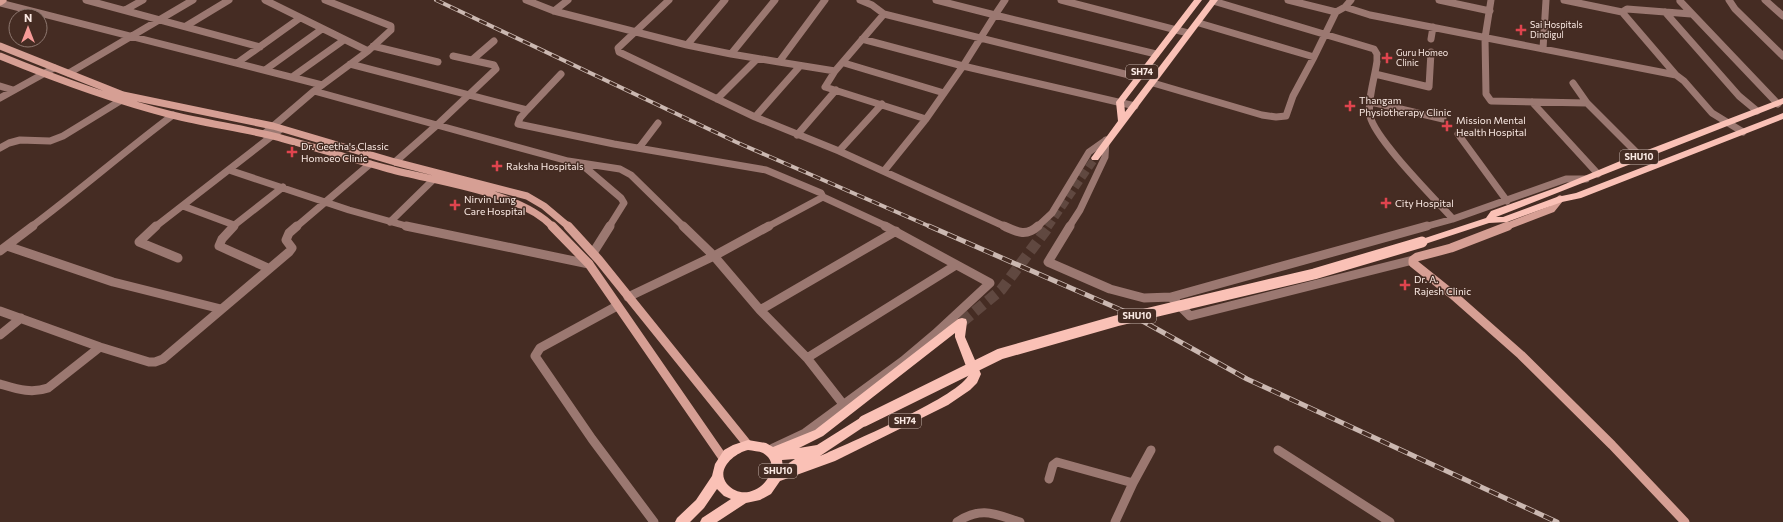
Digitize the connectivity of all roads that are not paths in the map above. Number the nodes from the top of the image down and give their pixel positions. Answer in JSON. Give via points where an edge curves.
{"nodes":[{"id":1,"x":4,"y":0,"type":"edge"},
{"id":2,"x":86,"y":0,"type":"edge"},
{"id":3,"x":143,"y":0,"type":"edge"},
{"id":4,"x":193,"y":0,"type":"edge"},
{"id":5,"x":229,"y":0,"type":"edge"},
{"id":6,"x":265,"y":0,"type":"edge"},
{"id":7,"x":325,"y":0,"type":"edge"},
{"id":8,"x":526,"y":0,"type":"edge"},
{"id":9,"x":568,"y":0,"type":"edge"},
{"id":10,"x":669,"y":0,"type":"edge"},
{"id":11,"x":725,"y":0,"type":"edge"},
{"id":12,"x":775,"y":0,"type":"edge"},
{"id":13,"x":825,"y":0,"type":"edge"},
{"id":14,"x":860,"y":0,"type":"edge"},
{"id":15,"x":936,"y":0,"type":"edge"},
{"id":16,"x":1005,"y":0,"type":"edge"},
{"id":17,"x":1061,"y":0,"type":"edge"},
{"id":18,"x":1198,"y":0,"type":"edge"},
{"id":19,"x":1214,"y":0,"type":"edge"},
{"id":20,"x":1288,"y":0,"type":"edge"},
{"id":21,"x":1351,"y":0,"type":"edge"},
{"id":22,"x":1441,"y":0,"type":"edge"},
{"id":23,"x":1491,"y":0,"type":"edge"},
{"id":24,"x":1546,"y":0,"type":"edge"},
{"id":25,"x":1564,"y":0,"type":"edge"},
{"id":26,"x":1729,"y":0,"type":"edge"},
{"id":27,"x":1765,"y":0,"type":"edge"},
{"id":28,"x":1680,"y":1,"type":"dead end"},
{"id":29,"x":0,"y":2,"type":"edge"},
{"id":30,"x":1345,"y":8,"type":"junction"},
{"id":31,"x":125,"y":10,"type":"junction"},
{"id":32,"x":554,"y":10,"type":"junction"},
{"id":33,"x":1490,"y":11,"type":"junction"},
{"id":34,"x":1336,"y":12,"type":"junction"},
{"id":35,"x":1622,"y":12,"type":"junction"},
{"id":36,"x":1664,"y":12,"type":"junction"},
{"id":37,"x":884,"y":14,"type":"junction"},
{"id":38,"x":995,"y":14,"type":"junction"},
{"id":39,"x":1691,"y":14,"type":"junction"},
{"id":40,"x":1783,"y":16,"type":"edge"},
{"id":41,"x":300,"y":18,"type":"junction"},
{"id":42,"x":162,"y":19,"type":"junction"},
{"id":43,"x":1199,"y":23,"type":"junction"},
{"id":44,"x":186,"y":26,"type":"junction"},
{"id":45,"x":1433,"y":27,"type":"junction"},
{"id":46,"x":322,"y":29,"type":"junction"},
{"id":47,"x":1177,"y":30,"type":"junction"},
{"id":48,"x":634,"y":32,"type":"junction"},
{"id":49,"x":1188,"y":33,"type":"junction"},
{"id":50,"x":1325,"y":33,"type":"junction"},
{"id":51,"x":130,"y":37,"type":"junction"},
{"id":52,"x":1485,"y":38,"type":"junction"},
{"id":53,"x":862,"y":39,"type":"junction"},
{"id":54,"x":980,"y":39,"type":"junction"},
{"id":55,"x":1431,"y":39,"type":"dead end"},
{"id":56,"x":344,"y":40,"type":"junction"},
{"id":57,"x":494,"y":41,"type":"dead end"},
{"id":58,"x":687,"y":44,"type":"junction"},
{"id":59,"x":0,"y":46,"type":"edge"},
{"id":60,"x":260,"y":47,"type":"junction"},
{"id":61,"x":370,"y":48,"type":"junction"},
{"id":62,"x":1543,"y":49,"type":"junction"},
{"id":63,"x":1431,"y":52,"type":"dead end"},
{"id":64,"x":731,"y":54,"type":"junction"},
{"id":65,"x":1156,"y":54,"type":"junction"},
{"id":66,"x":0,"y":56,"type":"edge"},
{"id":67,"x":454,"y":56,"type":"dead end"},
{"id":68,"x":1783,"y":56,"type":"edge"},
{"id":69,"x":1314,"y":57,"type":"junction"},
{"id":70,"x":757,"y":59,"type":"junction"},
{"id":71,"x":472,"y":60,"type":"junction"},
{"id":72,"x":438,"y":62,"type":"dead end"},
{"id":73,"x":780,"y":62,"type":"junction"},
{"id":74,"x":238,"y":63,"type":"junction"},
{"id":75,"x":844,"y":63,"type":"junction"},
{"id":76,"x":350,"y":64,"type":"junction"},
{"id":77,"x":800,"y":66,"type":"junction"},
{"id":78,"x":963,"y":66,"type":"junction"},
{"id":79,"x":54,"y":68,"type":"junction"},
{"id":80,"x":265,"y":70,"type":"junction"},
{"id":81,"x":835,"y":71,"type":"junction"},
{"id":82,"x":69,"y":73,"type":"junction"},
{"id":83,"x":43,"y":74,"type":"junction"},
{"id":84,"x":562,"y":74,"type":"dead end"},
{"id":85,"x":1374,"y":74,"type":"junction"},
{"id":86,"x":1676,"y":75,"type":"junction"},
{"id":87,"x":292,"y":77,"type":"junction"},
{"id":88,"x":1137,"y":77,"type":"junction"},
{"id":89,"x":1573,"y":83,"type":"dead end"},
{"id":90,"x":1153,"y":84,"type":"junction"},
{"id":91,"x":322,"y":85,"type":"junction"},
{"id":92,"x":0,"y":86,"type":"edge"},
{"id":93,"x":13,"y":90,"type":"junction"},
{"id":94,"x":836,"y":90,"type":"junction"},
{"id":95,"x":314,"y":91,"type":"junction"},
{"id":96,"x":944,"y":93,"type":"junction"},
{"id":97,"x":468,"y":95,"type":"junction"},
{"id":98,"x":0,"y":98,"type":"edge"},
{"id":99,"x":717,"y":99,"type":"junction"},
{"id":100,"x":120,"y":101,"type":"junction"},
{"id":101,"x":1120,"y":102,"type":"junction"},
{"id":102,"x":1371,"y":102,"type":"junction"},
{"id":103,"x":1532,"y":102,"type":"junction"},
{"id":104,"x":1780,"y":102,"type":"edge"},
{"id":105,"x":1587,"y":103,"type":"junction"},
{"id":106,"x":882,"y":104,"type":"junction"},
{"id":107,"x":1135,"y":106,"type":"junction"},
{"id":108,"x":527,"y":110,"type":"junction"},
{"id":109,"x":1757,"y":112,"type":"junction"},
{"id":110,"x":173,"y":115,"type":"junction"},
{"id":111,"x":1783,"y":116,"type":"edge"},
{"id":112,"x":755,"y":117,"type":"junction"},
{"id":113,"x":926,"y":119,"type":"junction"},
{"id":114,"x":1443,"y":119,"type":"dead end"},
{"id":115,"x":1122,"y":120,"type":"junction"},
{"id":116,"x":658,"y":123,"type":"dead end"},
{"id":117,"x":1728,"y":123,"type":"junction"},
{"id":118,"x":436,"y":125,"type":"junction"},
{"id":119,"x":273,"y":126,"type":"junction"},
{"id":120,"x":281,"y":129,"type":"junction"},
{"id":121,"x":1743,"y":132,"type":"junction"},
{"id":122,"x":264,"y":134,"type":"junction"},
{"id":123,"x":1458,"y":134,"type":"dead end"},
{"id":124,"x":798,"y":135,"type":"junction"},
{"id":125,"x":273,"y":136,"type":"junction"},
{"id":126,"x":1106,"y":140,"type":"junction"},
{"id":127,"x":0,"y":148,"type":"edge"},
{"id":128,"x":639,"y":148,"type":"junction"},
{"id":129,"x":839,"y":151,"type":"junction"},
{"id":130,"x":1640,"y":156,"type":"junction"},
{"id":131,"x":1095,"y":158,"type":"tunnel mouth"},
{"id":132,"x":396,"y":162,"type":"junction"},
{"id":133,"x":580,"y":163,"type":"junction"},
{"id":134,"x":370,"y":164,"type":"junction"},
{"id":135,"x":229,"y":170,"type":"junction"},
{"id":136,"x":884,"y":171,"type":"junction"},
{"id":137,"x":440,"y":173,"type":"junction"},
{"id":138,"x":1598,"y":174,"type":"junction"},
{"id":139,"x":1586,"y":179,"type":"junction"},
{"id":140,"x":433,"y":180,"type":"junction"},
{"id":141,"x":283,"y":187,"type":"junction"},
{"id":142,"x":823,"y":197,"type":"junction"},
{"id":143,"x":1560,"y":199,"type":"junction"},
{"id":144,"x":1507,"y":201,"type":"junction"},
{"id":145,"x":326,"y":203,"type":"junction"},
{"id":146,"x":183,"y":206,"type":"junction"},
{"id":147,"x":1453,"y":219,"type":"junction"},
{"id":148,"x":1489,"y":220,"type":"junction"},
{"id":149,"x":390,"y":222,"type":"junction"},
{"id":150,"x":234,"y":225,"type":"junction"},
{"id":151,"x":896,"y":231,"type":"junction"},
{"id":152,"x":3,"y":248,"type":"edge"},
{"id":153,"x":593,"y":253,"type":"junction"},
{"id":154,"x":714,"y":256,"type":"junction"},
{"id":155,"x":178,"y":258,"type":"dead end"},
{"id":156,"x":1306,"y":260,"type":"junction"},
{"id":157,"x":1413,"y":260,"type":"junction"},
{"id":158,"x":589,"y":264,"type":"junction"},
{"id":159,"x":956,"y":265,"type":"junction"},
{"id":160,"x":268,"y":268,"type":"junction"},
{"id":161,"x":1328,"y":281,"type":"junction"},
{"id":162,"x":628,"y":297,"type":"junction"},
{"id":163,"x":1171,"y":297,"type":"junction"},
{"id":164,"x":617,"y":306,"type":"junction"},
{"id":165,"x":221,"y":309,"type":"junction"},
{"id":166,"x":760,"y":310,"type":"junction"},
{"id":167,"x":0,"y":311,"type":"edge"},
{"id":168,"x":21,"y":318,"type":"junction"},
{"id":169,"x":0,"y":335,"type":"edge"},
{"id":170,"x":100,"y":348,"type":"junction"},
{"id":171,"x":807,"y":358,"type":"junction"},
{"id":172,"x":0,"y":384,"type":"edge"},
{"id":173,"x":843,"y":404,"type":"junction"},
{"id":174,"x":748,"y":445,"type":"junction"},
{"id":175,"x":822,"y":448,"type":"junction"},
{"id":176,"x":1151,"y":450,"type":"dead end"},
{"id":177,"x":1278,"y":450,"type":"dead end"},
{"id":178,"x":772,"y":453,"type":"junction"},
{"id":179,"x":723,"y":458,"type":"junction"},
{"id":180,"x":777,"y":475,"type":"junction"},
{"id":181,"x":718,"y":478,"type":"junction"},
{"id":182,"x":1049,"y":479,"type":"dead end"},
{"id":183,"x":1133,"y":484,"type":"junction"},
{"id":184,"x":745,"y":498,"type":"junction"},
{"id":185,"x":654,"y":522,"type":"edge"},
{"id":186,"x":681,"y":522,"type":"edge"},
{"id":187,"x":706,"y":522,"type":"edge"},
{"id":188,"x":958,"y":522,"type":"edge"},
{"id":189,"x":1020,"y":522,"type":"edge"},
{"id":190,"x":1115,"y":522,"type":"edge"},
{"id":191,"x":1388,"y":522,"type":"edge"},
{"id":192,"x":1686,"y":522,"type":"edge"}],
"edges":[{"from":1,"to":29,"type":"main road"},
{"from":2,"to":31,"type":"street"},
{"from":3,"to":31,"type":"street"},
{"from":4,"to":42,"type":"street"},
{"from":5,"to":44,"type":"street"},
{"from":6,"to":41,"type":"street"},
{"from":7,"to":61,"type":"street","via":[[392,26],[392,30]]},
{"from":8,"to":32,"type":"street"},
{"from":9,"to":32,"type":"street"},
{"from":10,"to":48,"type":"street"},
{"from":11,"to":58,"type":"street"},
{"from":12,"to":64,"type":"street"},
{"from":13,"to":73,"type":"street"},
{"from":14,"to":37,"type":"street"},
{"from":15,"to":38,"type":"street"},
{"from":16,"to":38,"type":"street"},
{"from":17,"to":47,"type":"street"},
{"from":18,"to":47,"type":"main road","number":"SH74"},
{"from":19,"to":43,"type":"main road","number":"SH74"},
{"from":19,"to":50,"type":"street"},
{"from":20,"to":34,"type":"street"},
{"from":21,"to":30,"type":"street"},
{"from":22,"to":33,"type":"street"},
{"from":23,"to":33,"type":"street"},
{"from":24,"to":62,"type":"street"},
{"from":25,"to":35,"type":"street"},
{"from":26,"to":68,"type":"street"},
{"from":27,"to":40,"type":"street"},
{"from":28,"to":39,"type":"street"},
{"from":29,"to":51,"type":"street"},
{"from":30,"to":34,"type":"street"},
{"from":30,"to":45,"type":"street"},
{"from":31,"to":42,"type":"street"},
{"from":32,"to":48,"type":"street"},
{"from":33,"to":52,"type":"street"},
{"from":34,"to":50,"type":"street"},
{"from":35,"to":36,"type":"street","via":[[1627,9]]},
{"from":35,"to":86,"type":"street"},
{"from":36,"to":39,"type":"street"},
{"from":36,"to":109,"type":"street","via":[[1739,96]]},
{"from":37,"to":53,"type":"street"},
{"from":37,"to":54,"type":"street"},
{"from":38,"to":54,"type":"street"},
{"from":38,"to":65,"type":"street"},
{"from":39,"to":104,"type":"street"},
{"from":41,"to":46,"type":"street"},
{"from":41,"to":60,"type":"street"},
{"from":42,"to":44,"type":"street"},
{"from":42,"to":51,"type":"street"},
{"from":43,"to":49,"type":"main road","number":"SH74"},
{"from":43,"to":69,"type":"street"},
{"from":44,"to":60,"type":"street"},
{"from":45,"to":52,"type":"street"},
{"from":45,"to":55,"type":"street"},
{"from":46,"to":56,"type":"street"},
{"from":46,"to":80,"type":"street"},
{"from":47,"to":49,"type":"street"},
{"from":47,"to":65,"type":"main road","number":"SH74"},
{"from":48,"to":58,"type":"street"},
{"from":48,"to":99,"type":"street","via":[[618,48],[619,52]]},
{"from":49,"to":90,"type":"main road","number":"SH74"},
{"from":50,"to":69,"type":"street"},
{"from":50,"to":85,"type":"street","via":[[1375,50],[1378,61]]},
{"from":51,"to":74,"type":"street"},
{"from":51,"to":82,"type":"street"},
{"from":52,"to":62,"type":"street"},
{"from":52,"to":103,"type":"street","via":[[1488,98],[1498,102]]},
{"from":53,"to":75,"type":"street"},
{"from":53,"to":78,"type":"street"},
{"from":54,"to":78,"type":"street"},
{"from":54,"to":88,"type":"street"},
{"from":56,"to":61,"type":"street"},
{"from":56,"to":87,"type":"street"},
{"from":57,"to":71,"type":"street"},
{"from":58,"to":64,"type":"street"},
{"from":59,"to":79,"type":"main road"},
{"from":60,"to":74,"type":"street"},
{"from":61,"to":72,"type":"street"},
{"from":61,"to":76,"type":"street"},
{"from":62,"to":86,"type":"street"},
{"from":63,"to":85,"type":"street","via":[[1427,88]]},
{"from":64,"to":70,"type":"street"},
{"from":65,"to":88,"type":"main road","number":"SH74"},
{"from":66,"to":83,"type":"main road"},
{"from":67,"to":71,"type":"street"},
{"from":69,"to":90,"type":"street","via":[[1293,96],[1286,116],[1279,118]]},
{"from":70,"to":73,"type":"street"},
{"from":70,"to":99,"type":"street"},
{"from":71,"to":97,"type":"street","via":[[494,65],[496,69]]},
{"from":73,"to":77,"type":"street"},
{"from":74,"to":80,"type":"street"},
{"from":75,"to":81,"type":"street"},
{"from":75,"to":96,"type":"street"},
{"from":76,"to":91,"type":"street"},
{"from":76,"to":97,"type":"street"},
{"from":77,"to":81,"type":"street"},
{"from":77,"to":112,"type":"street"},
{"from":78,"to":96,"type":"street"},
{"from":78,"to":101,"type":"street"},
{"from":79,"to":82,"type":"main road"},
{"from":79,"to":83,"type":"street"},
{"from":80,"to":87,"type":"street"},
{"from":81,"to":94,"type":"street","via":[[824,87]]},
{"from":82,"to":119,"type":"main road","via":[[123,95]]},
{"from":83,"to":93,"type":"street"},
{"from":83,"to":100,"type":"main road"},
{"from":84,"to":108,"type":"street"},
{"from":85,"to":102,"type":"street"},
{"from":86,"to":117,"type":"street","via":[[1712,112]]},
{"from":87,"to":91,"type":"street"},
{"from":88,"to":101,"type":"main road","number":"SH74"},
{"from":89,"to":105,"type":"street"},
{"from":90,"to":107,"type":"main road","number":"SH74"},
{"from":91,"to":95,"type":"street"},
{"from":92,"to":93,"type":"street"},
{"from":93,"to":98,"type":"street"},
{"from":94,"to":106,"type":"street"},
{"from":94,"to":124,"type":"street"},
{"from":95,"to":118,"type":"street"},
{"from":95,"to":119,"type":"street"},
{"from":96,"to":113,"type":"street"},
{"from":97,"to":108,"type":"street"},
{"from":97,"to":118,"type":"street"},
{"from":99,"to":112,"type":"street"},
{"from":100,"to":110,"type":"main road"},
{"from":100,"to":127,"type":"street","via":[[63,136],[50,141],[20,140]]},
{"from":101,"to":107,"type":"street"},
{"from":101,"to":115,"type":"main road"},
{"from":102,"to":114,"type":"street"},
{"from":102,"to":147,"type":"street","via":[[1370,116],[1379,133],[1408,170]]},
{"from":103,"to":105,"type":"street"},
{"from":103,"to":138,"type":"street"},
{"from":104,"to":109,"type":"main road","number":"SHU10"},
{"from":105,"to":130,"type":"street"},
{"from":106,"to":113,"type":"street"},
{"from":106,"to":129,"type":"street"},
{"from":107,"to":115,"type":"main road","number":"SH74"},
{"from":108,"to":128,"type":"street","via":[[518,124]]},
{"from":109,"to":117,"type":"main road","number":"SHU10"},
{"from":110,"to":122,"type":"main road"},
{"from":110,"to":152,"type":"street"},
{"from":111,"to":121,"type":"main road","number":"SHU10"},
{"from":112,"to":124,"type":"street"},
{"from":113,"to":136,"type":"street"},
{"from":115,"to":126,"type":"main road","number":"SH74"},
{"from":116,"to":128,"type":"street"},
{"from":117,"to":121,"type":"street"},
{"from":117,"to":130,"type":"main road","number":"SHU10"},
{"from":118,"to":132,"type":"street"},
{"from":118,"to":133,"type":"street"},
{"from":119,"to":120,"type":"main road"},
{"from":119,"to":122,"type":"street"},
{"from":120,"to":125,"type":"street"},
{"from":120,"to":132,"type":"main road"},
{"from":121,"to":143,"type":"main road","number":"SHU10","via":[[1578,196]]},
{"from":122,"to":125,"type":"main road"},
{"from":123,"to":144,"type":"street"},
{"from":124,"to":129,"type":"street"},
{"from":125,"to":134,"type":"main road"},
{"from":125,"to":135,"type":"street"},
{"from":126,"to":131,"type":"main road","number":"SH74"},
{"from":126,"to":136,"type":"street","via":[[1089,152],[1052,212],[1032,231],[1021,234]]},
{"from":126,"to":163,"type":"street","via":[[1105,157],[1080,210],[1048,262],[1110,289],[1144,298]]},
{"from":128,"to":142,"type":"street","via":[[766,170],[821,193]]},
{"from":129,"to":136,"type":"street"},
{"from":130,"to":138,"type":"main road","number":"SHU10"},
{"from":132,"to":137,"type":"main road"},
{"from":133,"to":153,"type":"street","via":[[624,203]]},
{"from":133,"to":154,"type":"street","via":[[620,169],[631,175]]},
{"from":134,"to":140,"type":"main road"},
{"from":134,"to":145,"type":"street"},
{"from":135,"to":141,"type":"street"},
{"from":135,"to":146,"type":"street"},
{"from":137,"to":140,"type":"street"},
{"from":137,"to":153,"type":"main road","via":[[527,196],[562,219]]},
{"from":138,"to":139,"type":"main road","number":"SHU10"},
{"from":139,"to":144,"type":"street","via":[[1566,179]]},
{"from":139,"to":148,"type":"main road","number":"SHU10","via":[[1494,213]]},
{"from":140,"to":149,"type":"street"},
{"from":140,"to":158,"type":"main road","via":[[499,196],[530,209],[550,224]]},
{"from":141,"to":145,"type":"street"},
{"from":141,"to":150,"type":"street"},
{"from":142,"to":151,"type":"street"},
{"from":142,"to":154,"type":"street"},
{"from":143,"to":148,"type":"main road","number":"SHU10","via":[[1504,220]]},
{"from":143,"to":157,"type":"main road","via":[[1552,209]]},
{"from":144,"to":147,"type":"street"},
{"from":145,"to":149,"type":"street"},
{"from":145,"to":160,"type":"street","via":[[289,233],[286,240],[292,248]]},
{"from":146,"to":150,"type":"street"},
{"from":146,"to":155,"type":"street","via":[[138,242]]},
{"from":147,"to":156,"type":"street"},
{"from":148,"to":175,"type":"main road","number":"SHU10","bridge":true,"via":[[1314,274],[1116,321],[1000,354],[864,421]]},
{"from":149,"to":158,"type":"street"},
{"from":150,"to":160,"type":"street","via":[[219,240],[218,246]]},
{"from":151,"to":159,"type":"street"},
{"from":151,"to":166,"type":"street"},
{"from":152,"to":165,"type":"street","via":[[113,282]]},
{"from":153,"to":162,"type":"main road"},
{"from":154,"to":162,"type":"street"},
{"from":154,"to":166,"type":"street"},
{"from":156,"to":161,"type":"street"},
{"from":156,"to":163,"type":"street"},
{"from":157,"to":161,"type":"street"},
{"from":157,"to":192,"type":"main road","via":[[1419,269],[1453,295],[1521,355]]},
{"from":158,"to":164,"type":"main road"},
{"from":159,"to":171,"type":"street"},
{"from":159,"to":173,"type":"street","via":[[990,283],[935,334]]},
{"from":160,"to":165,"type":"street"},
{"from":161,"to":163,"type":"street","via":[[1190,316]]},
{"from":162,"to":174,"type":"main road"},
{"from":164,"to":179,"type":"main road"},
{"from":164,"to":185,"type":"street","via":[[540,348],[535,356],[592,439]]},
{"from":165,"to":170,"type":"street","via":[[163,359],[155,362]]},
{"from":166,"to":171,"type":"street"},
{"from":167,"to":168,"type":"street"},
{"from":168,"to":169,"type":"street"},
{"from":168,"to":170,"type":"street"},
{"from":170,"to":172,"type":"street","via":[[41,392],[26,392]]},
{"from":171,"to":173,"type":"street"},
{"from":173,"to":178,"type":"street","via":[[805,433]]},
{"from":174,"to":178,"type":"main road","number":"SHU10","via":[[762,447]]},
{"from":174,"to":179,"type":"main road","via":[[734,449]]},
{"from":175,"to":178,"type":"main road","number":"SHU10","via":[[808,452]]},
{"from":175,"to":180,"type":"main road","number":"SHU10","via":[[798,465]]},
{"from":176,"to":183,"type":"street"},
{"from":177,"to":191,"type":"street"},
{"from":178,"to":180,"type":"main road","number":"SHU10","via":[[778,462]]},
{"from":178,"to":180,"type":"main road","number":"SH74","via":[[819,433],[962,322],[960,337],[975,374],[966,388],[944,402],[831,457]]},
{"from":179,"to":181,"type":"main road"},
{"from":180,"to":184,"type":"main road","number":"SHU10","via":[[770,488],[758,495]]},
{"from":181,"to":184,"type":"main road","via":[[723,488],[732,495]]},
{"from":181,"to":186,"type":"main road","via":[[700,504]]},
{"from":182,"to":183,"type":"street","via":[[1053,464],[1057,462]]},
{"from":183,"to":190,"type":"street"},
{"from":184,"to":187,"type":"main road","number":"SHU10"},
{"from":188,"to":189,"type":"street","via":[[973,512],[982,512]]}]}
